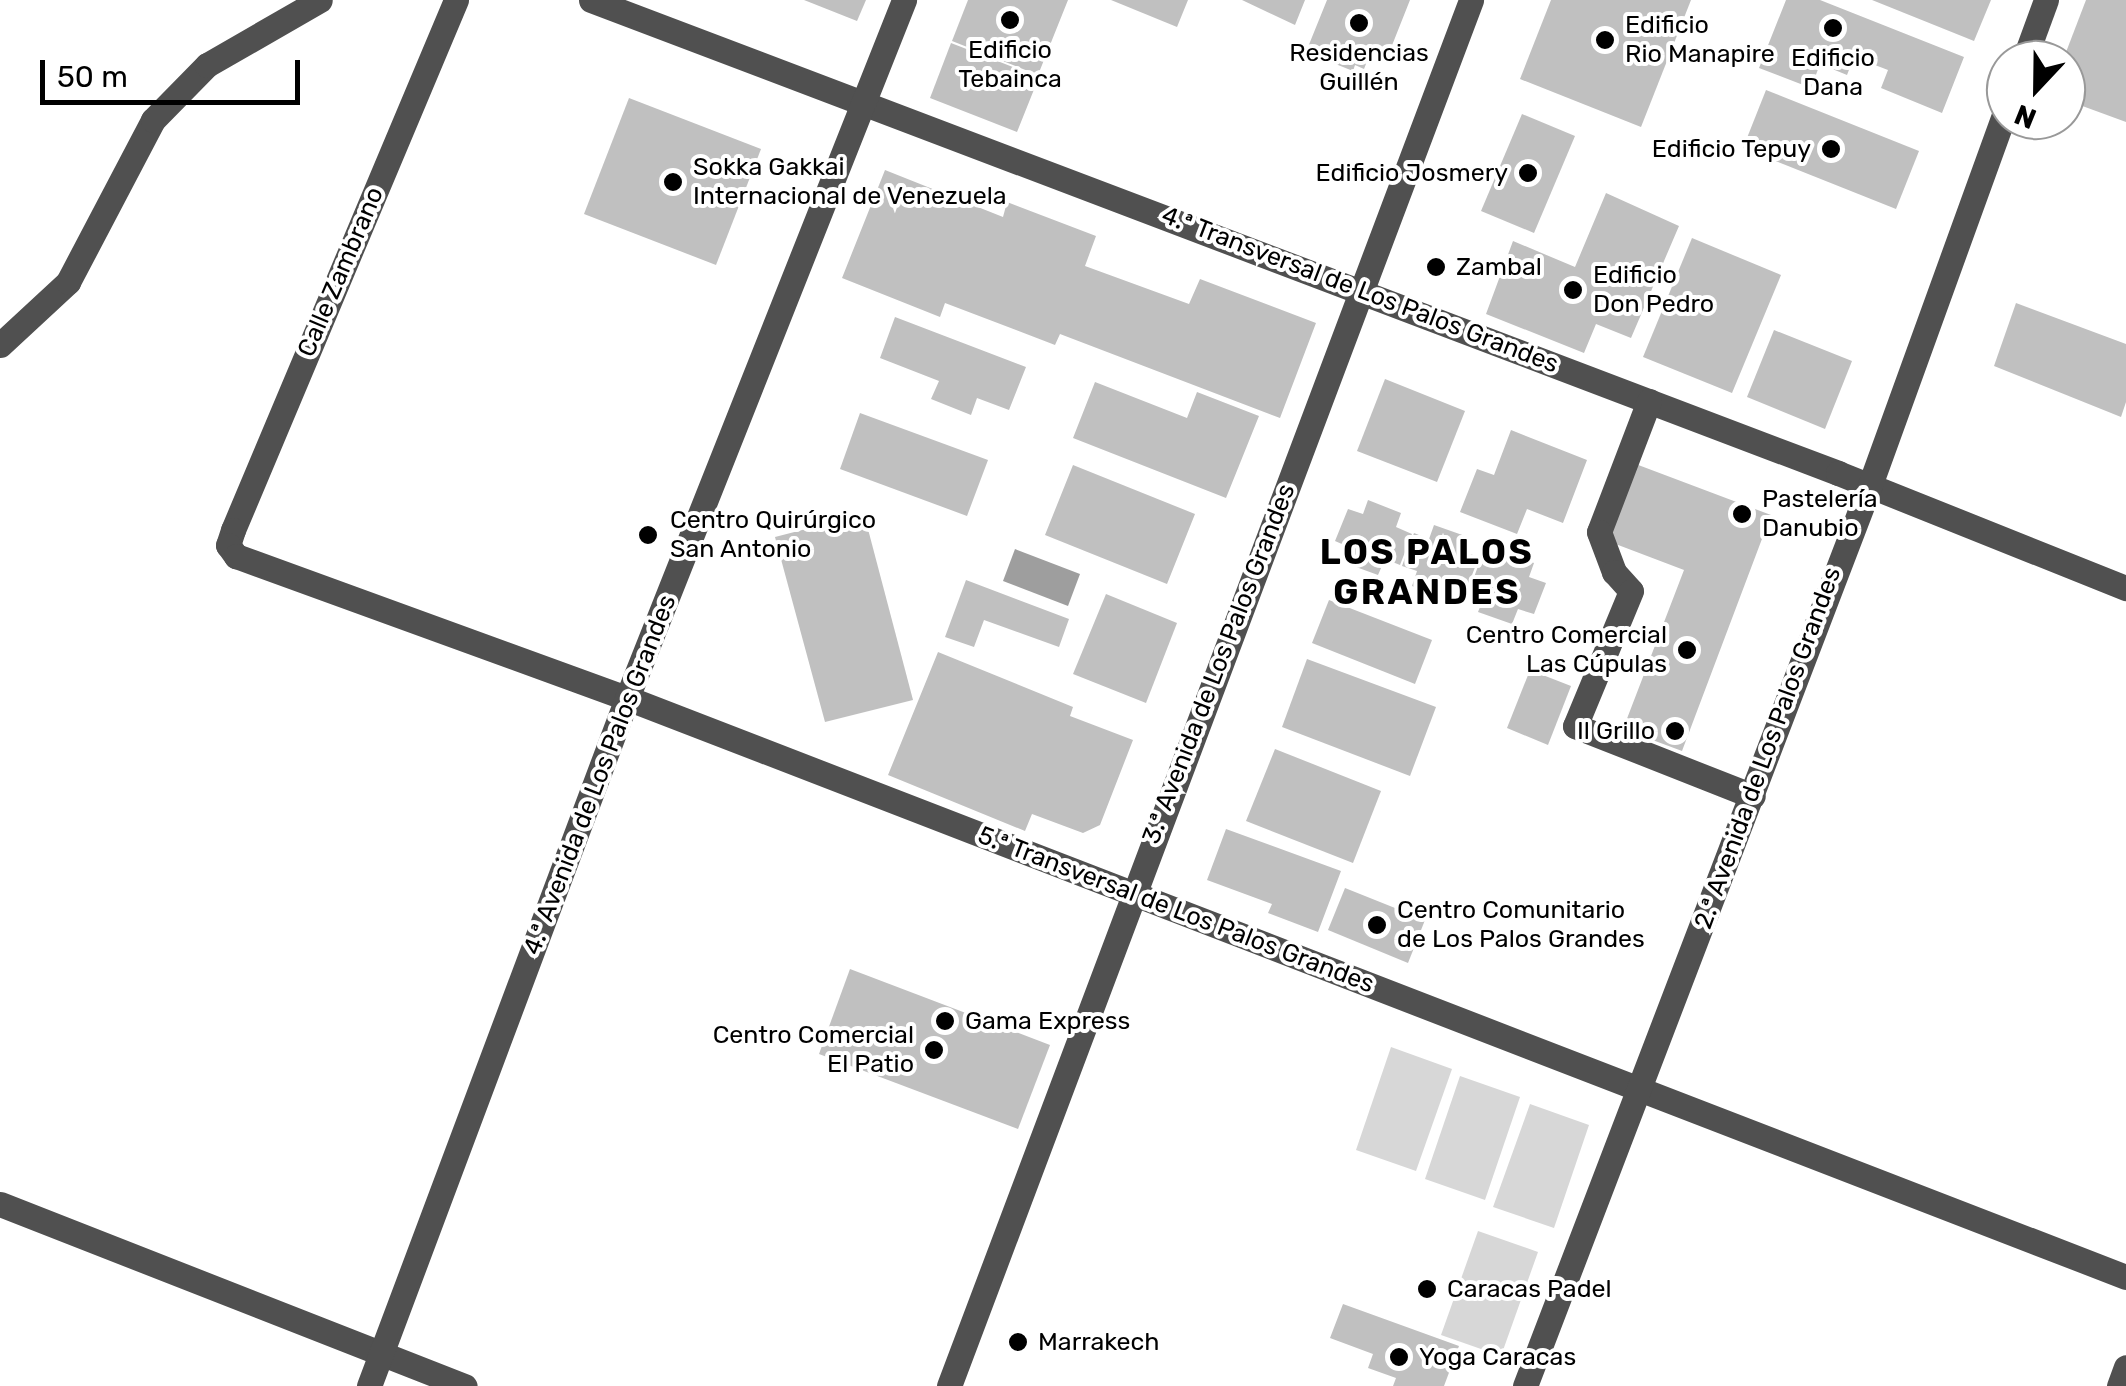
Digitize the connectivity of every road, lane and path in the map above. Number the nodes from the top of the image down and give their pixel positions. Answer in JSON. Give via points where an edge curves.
{"nodes":[{"id":1,"x":456,"y":0,"type":"edge"},
{"id":2,"x":591,"y":0,"type":"edge"},
{"id":3,"x":904,"y":0,"type":"edge"},
{"id":4,"x":1471,"y":0,"type":"edge"},
{"id":5,"x":2046,"y":0,"type":"edge"},
{"id":6,"x":306,"y":3,"type":"edge"},
{"id":7,"x":2031,"y":40,"type":"edge"},
{"id":8,"x":864,"y":101,"type":"junction"},
{"id":9,"x":1995,"y":140,"type":"edge"},
{"id":10,"x":1362,"y":292,"type":"junction"},
{"id":11,"x":0,"y":345,"type":"edge"},
{"id":12,"x":1649,"y":400,"type":"junction"},
{"id":13,"x":1870,"y":485,"type":"junction"},
{"id":14,"x":228,"y":544,"type":"joint"},
{"id":15,"x":2126,"y":588,"type":"edge"},
{"id":16,"x":627,"y":698,"type":"junction"},
{"id":17,"x":1752,"y":796,"type":"junction"},
{"id":18,"x":1132,"y":893,"type":"junction"},
{"id":19,"x":1639,"y":1089,"type":"junction"},
{"id":20,"x":0,"y":1204,"type":"edge"},
{"id":21,"x":2126,"y":1276,"type":"edge"},
{"id":22,"x":381,"y":1356,"type":"junction"},
{"id":23,"x":2126,"y":1368,"type":"edge"},
{"id":24,"x":369,"y":1386,"type":"edge"},
{"id":25,"x":465,"y":1386,"type":"edge"},
{"id":26,"x":948,"y":1386,"type":"edge"},
{"id":27,"x":1525,"y":1386,"type":"edge"},
{"id":28,"x":2119,"y":1386,"type":"edge"}],
"edges":[{"from":1,"to":14,"type":"street","name":"Calle Zambrano"},
{"from":2,"to":8,"type":"street","name":"4.ª Transversal de Los Palos Grandes"},
{"from":3,"to":8,"type":"street","name":"4.ª Avenida de Los Palos Grandes"},
{"from":4,"to":10,"type":"street","name":"3.ª Avenida de Los Palos Grandes"},
{"from":5,"to":7,"type":"street"},
{"from":6,"to":11,"type":"street","via":[[208,65],[152,120],[68,282]]},
{"from":8,"to":10,"type":"street","name":"4.ª Transversal de Los Palos Grandes"},
{"from":8,"to":16,"type":"street","name":"4.ª Avenida de Los Palos Grandes"},
{"from":9,"to":13,"type":"street","name":"2.ª Avenida de Los Palos Grandes"},
{"from":10,"to":12,"type":"street","name":"4.ª Transversal de Los Palos Grandes"},
{"from":10,"to":18,"type":"street","name":"3.ª Avenida de Los Palos Grandes"},
{"from":12,"to":13,"type":"street","name":"4.ª Transversal de Los Palos Grandes"},
{"from":12,"to":17,"type":"street","via":[[1599,532],[1614,572],[1631,591],[1574,726]]},
{"from":13,"to":15,"type":"street","name":"4.ª Transversal de Los Palos Grandes"},
{"from":13,"to":17,"type":"street","name":"2.ª Avenida de Los Palos Grandes"},
{"from":14,"to":16,"type":"street","name":"5.ª Transversal de Los Palos Grandes","via":[[236,556]]},
{"from":16,"to":18,"type":"street","name":"5.ª Transversal de Los Palos Grandes"},
{"from":16,"to":22,"type":"street","name":"4.ª Avenida de Los Palos Grandes"},
{"from":17,"to":19,"type":"street","name":"2.ª Avenida de Los Palos Grandes"},
{"from":18,"to":19,"type":"street","name":"5.ª Transversal de Los Palos Grandes"},
{"from":18,"to":26,"type":"street","name":"3.ª Avenida de Los Palos Grandes"},
{"from":19,"to":21,"type":"street","name":"5.ª Transversal de Los Palos Grandes"},
{"from":19,"to":27,"type":"street","name":"2.ª Avenida de Los Palos Grandes"},
{"from":20,"to":22,"type":"street"},
{"from":22,"to":24,"type":"street","name":"4.ª Avenida de Los Palos Grandes"},
{"from":22,"to":25,"type":"street"},
{"from":23,"to":28,"type":"street"}]}
